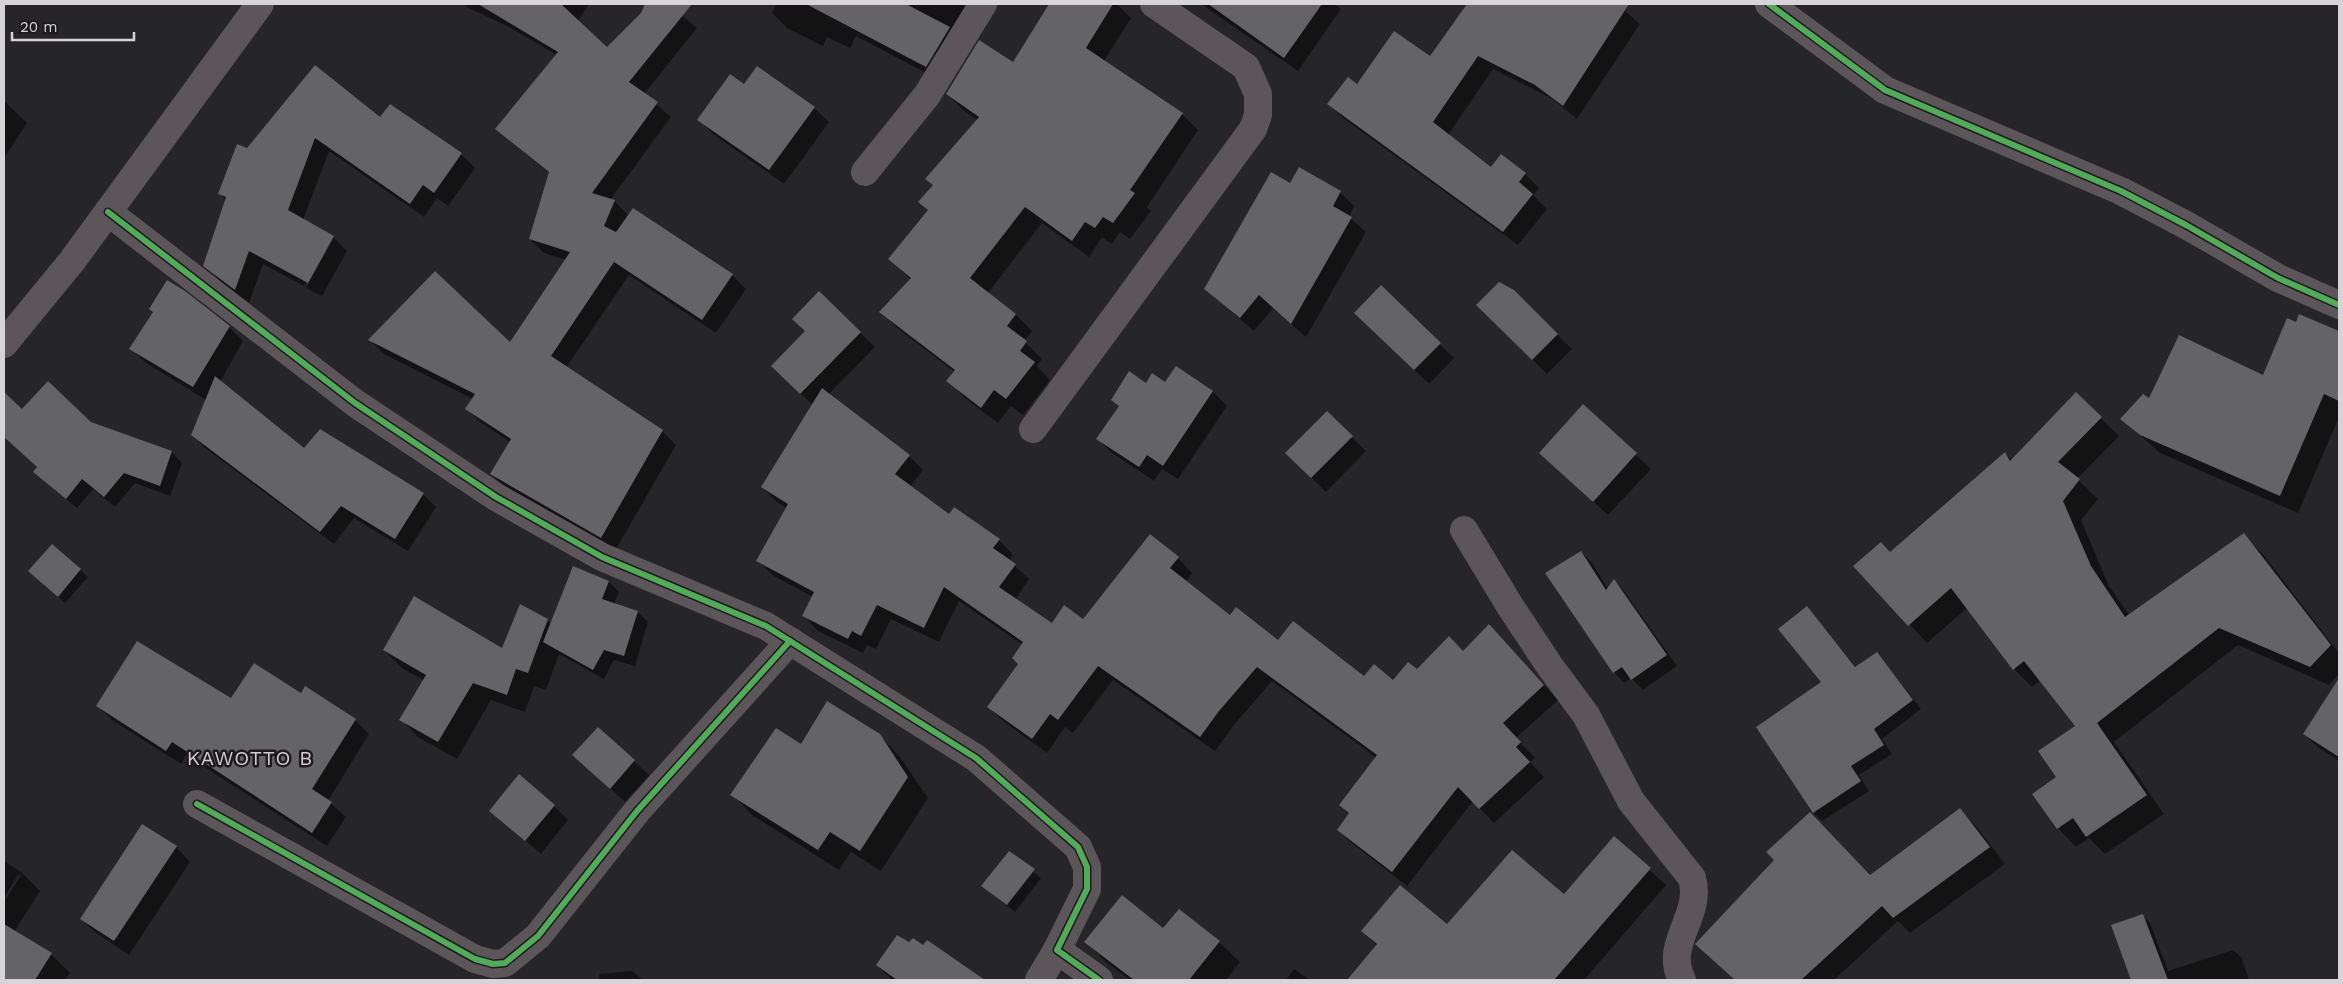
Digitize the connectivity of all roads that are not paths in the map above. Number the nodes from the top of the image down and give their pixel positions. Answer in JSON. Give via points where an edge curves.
{"nodes":[{"id":1,"x":260,"y":4,"type":"edge"},
{"id":2,"x":983,"y":4,"type":"edge"},
{"id":3,"x":1154,"y":4,"type":"edge"},
{"id":4,"x":1769,"y":4,"type":"edge"},
{"id":5,"x":866,"y":172,"type":"dead end"},
{"id":6,"x":108,"y":212,"type":"junction"},
{"id":7,"x":2339,"y":305,"type":"edge"},
{"id":8,"x":4,"y":344,"type":"edge"},
{"id":9,"x":1033,"y":429,"type":"dead end"},
{"id":10,"x":1464,"y":530,"type":"dead end"},
{"id":11,"x":790,"y":641,"type":"junction"},
{"id":12,"x":197,"y":804,"type":"dead end"},
{"id":13,"x":1057,"y":950,"type":"junction"},
{"id":14,"x":1039,"y":980,"type":"edge"},
{"id":15,"x":1099,"y":980,"type":"edge"},
{"id":16,"x":1682,"y":980,"type":"edge"}],
"edges":[{"from":1,"to":6,"type":"street"},
{"from":2,"to":5,"type":"street","via":[[927,95]]},
{"from":3,"to":9,"type":"street","via":[[1246,67],[1258,94],[1258,115],[1254,129]]},
{"from":4,"to":7,"type":"street","via":[[1885,90],[2121,191],[2278,278]]},
{"from":6,"to":8,"type":"street"},
{"from":6,"to":11,"type":"street","via":[[354,403],[496,496],[602,557],[766,626]]},
{"from":10,"to":16,"type":"street","via":[[1548,665],[1586,715],[1631,801],[1692,878],[1696,892],[1694,904],[1677,949],[1676,969]]},
{"from":11,"to":12,"type":"street","via":[[637,811],[538,936],[505,963],[493,964],[475,959]]},
{"from":11,"to":13,"type":"street","via":[[976,758],[1078,847],[1087,867],[1087,889]]},
{"from":13,"to":14,"type":"street"},
{"from":13,"to":15,"type":"street"}]}
